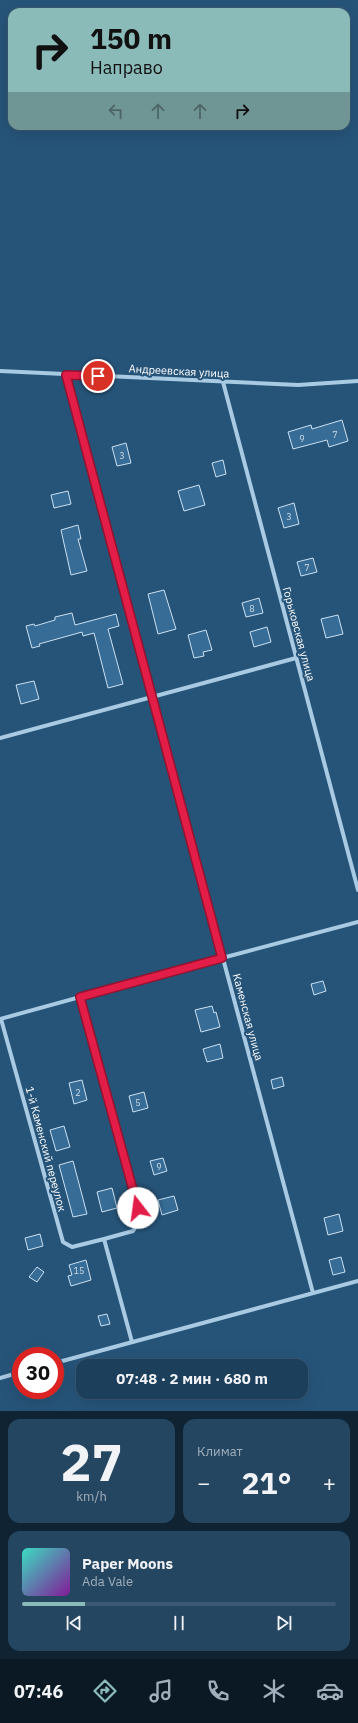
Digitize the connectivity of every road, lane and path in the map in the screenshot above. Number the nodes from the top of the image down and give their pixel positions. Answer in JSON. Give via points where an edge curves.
{"nodes":[{"id":1,"x":0,"y":371,"type":"edge"},
{"id":2,"x":66,"y":375,"type":"junction"},
{"id":3,"x":358,"y":381,"type":"edge"},
{"id":4,"x":223,"y":382,"type":"junction"},
{"id":5,"x":296,"y":658,"type":"junction"},
{"id":6,"x":152,"y":697,"type":"junction"},
{"id":7,"x":0,"y":738,"type":"edge"},
{"id":8,"x":358,"y":890,"type":"edge"},
{"id":9,"x":358,"y":922,"type":"edge"},
{"id":10,"x":222,"y":958,"type":"junction"},
{"id":11,"x":80,"y":997,"type":"junction"},
{"id":12,"x":0,"y":1019,"type":"edge"},
{"id":13,"x":104,"y":1239,"type":"junction"},
{"id":14,"x":358,"y":1281,"type":"edge"},
{"id":15,"x":313,"y":1293,"type":"junction"},
{"id":16,"x":132,"y":1342,"type":"junction"},
{"id":17,"x":64,"y":1361,"type":"edge"},
{"id":18,"x":12,"y":1375,"type":"edge"},
{"id":19,"x":0,"y":1378,"type":"edge"}],
"edges":[{"from":1,"to":2,"type":"street","name":"Андреевская улица"},
{"from":2,"to":4,"type":"street","name":"Андреевская улица"},
{"from":2,"to":6,"type":"street","name":"Каменская улица"},
{"from":3,"to":4,"type":"street","name":"Андреевская улица","via":[[298,385]]},
{"from":4,"to":5,"type":"street","name":"Горьковская улица"},
{"from":5,"to":6,"type":"street"},
{"from":5,"to":8,"type":"street","name":"Горьковская улица"},
{"from":6,"to":7,"type":"street"},
{"from":6,"to":10,"type":"street","name":"Каменская улица"},
{"from":9,"to":10,"type":"street"},
{"from":10,"to":11,"type":"street"},
{"from":10,"to":15,"type":"street","name":"Каменская улица"},
{"from":11,"to":12,"type":"street"},
{"from":11,"to":13,"type":"street","name":"1-й Каменский переулок","via":[[138,1208],[139,1222],[133,1231]]},
{"from":12,"to":13,"type":"street","name":"1-й Каменский переулок","via":[[63,1242],[72,1247]]},
{"from":13,"to":16,"type":"street"},
{"from":14,"to":15,"type":"street"},
{"from":15,"to":16,"type":"street"},
{"from":16,"to":17,"type":"street"},
{"from":18,"to":19,"type":"street"}]}
